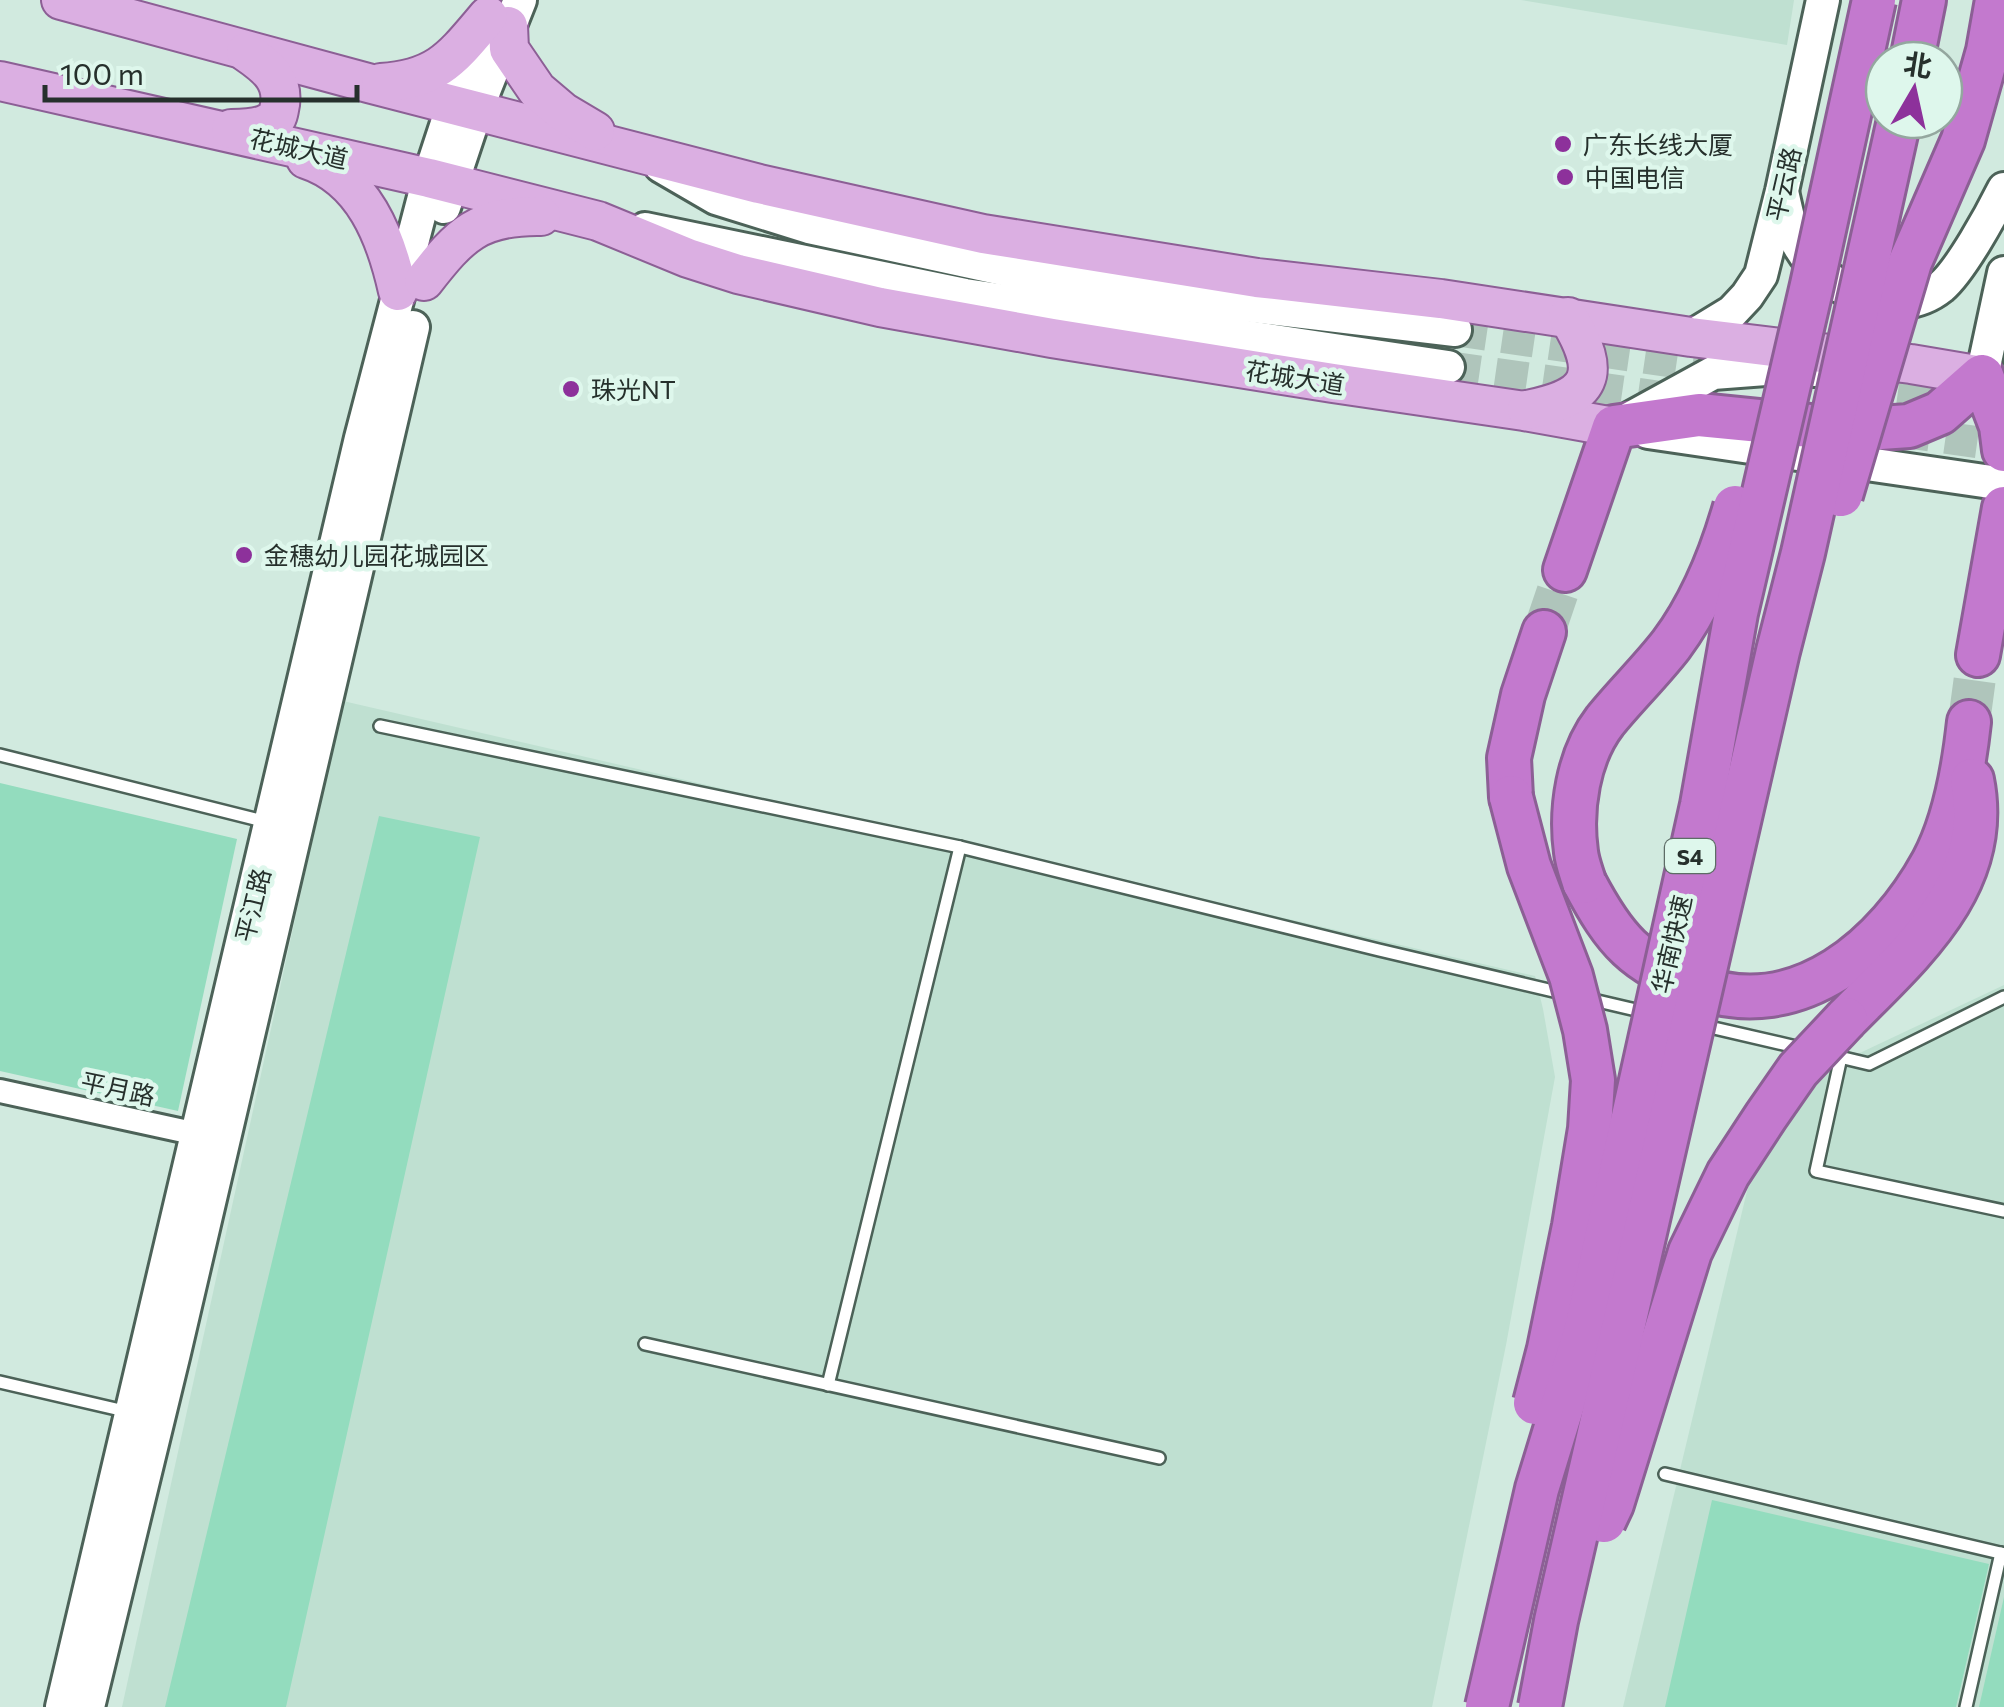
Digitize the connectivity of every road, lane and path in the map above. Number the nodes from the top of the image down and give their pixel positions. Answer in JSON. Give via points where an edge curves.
{"nodes":[{"id":1,"x":61,"y":0,"type":"edge"},
{"id":2,"x":1824,"y":0,"type":"edge"},
{"id":3,"x":1874,"y":0,"type":"edge"},
{"id":4,"x":1924,"y":0,"type":"edge"},
{"id":5,"x":1997,"y":0,"type":"edge"},
{"id":6,"x":503,"y":10,"type":"edge"},
{"id":7,"x":1916,"y":40,"type":"edge"},
{"id":8,"x":243,"y":50,"type":"junction"},
{"id":9,"x":0,"y":81,"type":"edge"},
{"id":10,"x":368,"y":83,"type":"junction"},
{"id":11,"x":464,"y":108,"type":"junction"},
{"id":12,"x":218,"y":130,"type":"junction"},
{"id":13,"x":1894,"y":140,"type":"edge"},
{"id":14,"x":637,"y":153,"type":"junction"},
{"id":15,"x":440,"y":181,"type":"junction"},
{"id":16,"x":2004,"y":189,"type":"edge"},
{"id":17,"x":1782,"y":191,"type":"junction"},
{"id":18,"x":598,"y":220,"type":"junction"},
{"id":19,"x":2004,"y":273,"type":"edge"},
{"id":20,"x":1812,"y":285,"type":"junction"},
{"id":21,"x":411,"y":286,"type":"junction"},
{"id":22,"x":1568,"y":317,"type":"junction"},
{"id":23,"x":1455,"y":330,"type":"tunnel mouth"},
{"id":24,"x":1690,"y":337,"type":"junction"},
{"id":25,"x":1448,"y":368,"type":"tunnel mouth"},
{"id":26,"x":1993,"y":377,"type":"edge"},
{"id":27,"x":1524,"y":411,"type":"junction"},
{"id":28,"x":1614,"y":427,"type":"junction"},
{"id":29,"x":2004,"y":450,"type":"edge"},
{"id":30,"x":2004,"y":484,"type":"edge"},
{"id":31,"x":2004,"y":508,"type":"edge"},
{"id":32,"x":1565,"y":570,"type":"tunnel mouth"},
{"id":33,"x":1544,"y":632,"type":"tunnel mouth"},
{"id":34,"x":1978,"y":655,"type":"tunnel mouth"},
{"id":35,"x":380,"y":726,"type":"dead end"},
{"id":36,"x":0,"y":755,"type":"edge"},
{"id":37,"x":1755,"y":757,"type":"junction"},
{"id":38,"x":272,"y":823,"type":"junction"},
{"id":39,"x":960,"y":847,"type":"junction"},
{"id":40,"x":2004,"y":997,"type":"edge"},
{"id":41,"x":1668,"y":1017,"type":"dead end"},
{"id":42,"x":1687,"y":1022,"type":"dead end"},
{"id":43,"x":1843,"y":1038,"type":"junction"},
{"id":44,"x":0,"y":1090,"type":"edge"},
{"id":45,"x":211,"y":1137,"type":"junction"},
{"id":46,"x":2004,"y":1211,"type":"edge"},
{"id":47,"x":645,"y":1344,"type":"dead end"},
{"id":48,"x":0,"y":1382,"type":"edge"},
{"id":49,"x":828,"y":1385,"type":"junction"},
{"id":50,"x":133,"y":1413,"type":"junction"},
{"id":51,"x":1159,"y":1458,"type":"dead end"},
{"id":52,"x":1665,"y":1474,"type":"dead end"},
{"id":53,"x":2003,"y":1553,"type":"edge"},
{"id":54,"x":1556,"y":1621,"type":"junction"},
{"id":55,"x":1504,"y":1632,"type":"junction"},
{"id":56,"x":62,"y":1707,"type":"edge"},
{"id":57,"x":88,"y":1707,"type":"edge"},
{"id":58,"x":1487,"y":1707,"type":"edge"},
{"id":59,"x":1540,"y":1707,"type":"edge"},
{"id":60,"x":1966,"y":1707,"type":"edge"}],
"edges":[{"from":1,"to":8,"type":"main road"},
{"from":2,"to":17,"type":"street","name":"平云路"},
{"from":3,"to":20,"type":"highway","name":"华南快速","number":"S4","bridge":true},
{"from":4,"to":7,"type":"highway"},
{"from":5,"to":37,"type":"highway","bridge":true,"via":[[1964,140],[1910,262]]},
{"from":6,"to":10,"type":"main road","via":[[428,74]]},
{"from":6,"to":11,"type":"street","name":"平江路"},
{"from":6,"to":14,"type":"main road","via":[[509,49],[537,90]]},
{"from":8,"to":10,"type":"main road"},
{"from":8,"to":12,"type":"main road","via":[[275,75],[281,104],[267,125]]},
{"from":9,"to":12,"type":"main road","name":"花城大道"},
{"from":10,"to":11,"type":"main road"},
{"from":11,"to":14,"type":"main road"},
{"from":11,"to":15,"type":"street","name":"平江路"},
{"from":12,"to":15,"type":"main road","name":"花城大道"},
{"from":12,"to":21,"type":"main road","via":[[323,164],[363,200]]},
{"from":13,"to":37,"type":"highway","name":"华南快速","number":"S4","bridge":true},
{"from":14,"to":22,"type":"main road","via":[[983,234],[1257,278]]},
{"from":14,"to":23,"type":"street","via":[[716,198],[849,237],[1134,292]]},
{"from":15,"to":18,"type":"main road","name":"花城大道"},
{"from":15,"to":21,"type":"street","name":"平江路"},
{"from":16,"to":17,"type":"street","via":[[1956,272],[1938,290],[1904,302],[1867,297],[1829,281],[1796,241]]},
{"from":17,"to":24,"type":"street","name":"平云路","via":[[1762,274],[1732,312]]},
{"from":18,"to":21,"type":"main road","via":[[515,216],[482,224]]},
{"from":18,"to":25,"type":"street","name":"花城大道","via":[[965,295]]},
{"from":18,"to":27,"type":"main road","name":"花城大道","via":[[722,269],[880,307]]},
{"from":19,"to":26,"type":"street"},
{"from":20,"to":43,"type":"highway","bridge":true,"via":[[1778,360],[1724,545],[1692,615],[1603,724],[1586,756],[1574,821],[1584,882],[1627,948],[1713,992],[1778,994],[1821,980],[1853,960],[1910,898],[1951,816],[1968,736],[1976,840],[1964,873],[1947,906]]},
{"from":20,"to":55,"type":"highway","name":"华南快速","number":"S4","bridge":true,"via":[[1586,1329]]},
{"from":21,"to":38,"type":"street","name":"平江路"},
{"from":21,"to":45,"type":"street","name":"平江路","via":[[370,503]]},
{"from":22,"to":24,"type":"main road"},
{"from":22,"to":27,"type":"main road","via":[[1587,351],[1588,376],[1570,397]]},
{"from":24,"to":26,"type":"main road"},
{"from":26,"to":28,"type":"highway","via":[[1909,426],[1851,430],[1699,415]]},
{"from":26,"to":29,"type":"highway"},
{"from":27,"to":28,"type":"main road","name":"花城大道"},
{"from":28,"to":30,"type":"street","name":"花城大道"},
{"from":28,"to":32,"type":"highway"},
{"from":31,"to":34,"type":"highway"},
{"from":33,"to":55,"type":"highway","bridge":true,"via":[[1509,758],[1511,797],[1528,866],[1572,976],[1593,1080],[1574,1226],[1514,1484]]},
{"from":35,"to":39,"type":"lane"},
{"from":36,"to":38,"type":"lane"},
{"from":37,"to":54,"type":"highway","name":"华南快速","number":"S4","bridge":true},
{"from":38,"to":45,"type":"street","name":"平江路"},
{"from":39,"to":41,"type":"lane"},
{"from":39,"to":49,"type":"lane"},
{"from":40,"to":43,"type":"lane","via":[[1870,1064]]},
{"from":42,"to":43,"type":"lane"},
{"from":43,"to":46,"type":"lane","via":[[1816,1171]]},
{"from":43,"to":54,"type":"highway","bridge":true,"via":[[1798,1070],[1728,1174],[1690,1252],[1612,1504]]},
{"from":44,"to":45,"type":"street","name":"平月路"},
{"from":45,"to":50,"type":"street","name":"平江路"},
{"from":45,"to":57,"type":"street","name":"平江路"},
{"from":47,"to":49,"type":"lane"},
{"from":48,"to":50,"type":"lane"},
{"from":49,"to":51,"type":"lane"},
{"from":50,"to":56,"type":"street","name":"平江路"},
{"from":52,"to":53,"type":"lane"},
{"from":53,"to":60,"type":"lane"},
{"from":54,"to":59,"type":"highway","name":"华南快速","number":"S4","bridge":true},
{"from":55,"to":58,"type":"highway","name":"华南快速","number":"S4","bridge":true}]}
